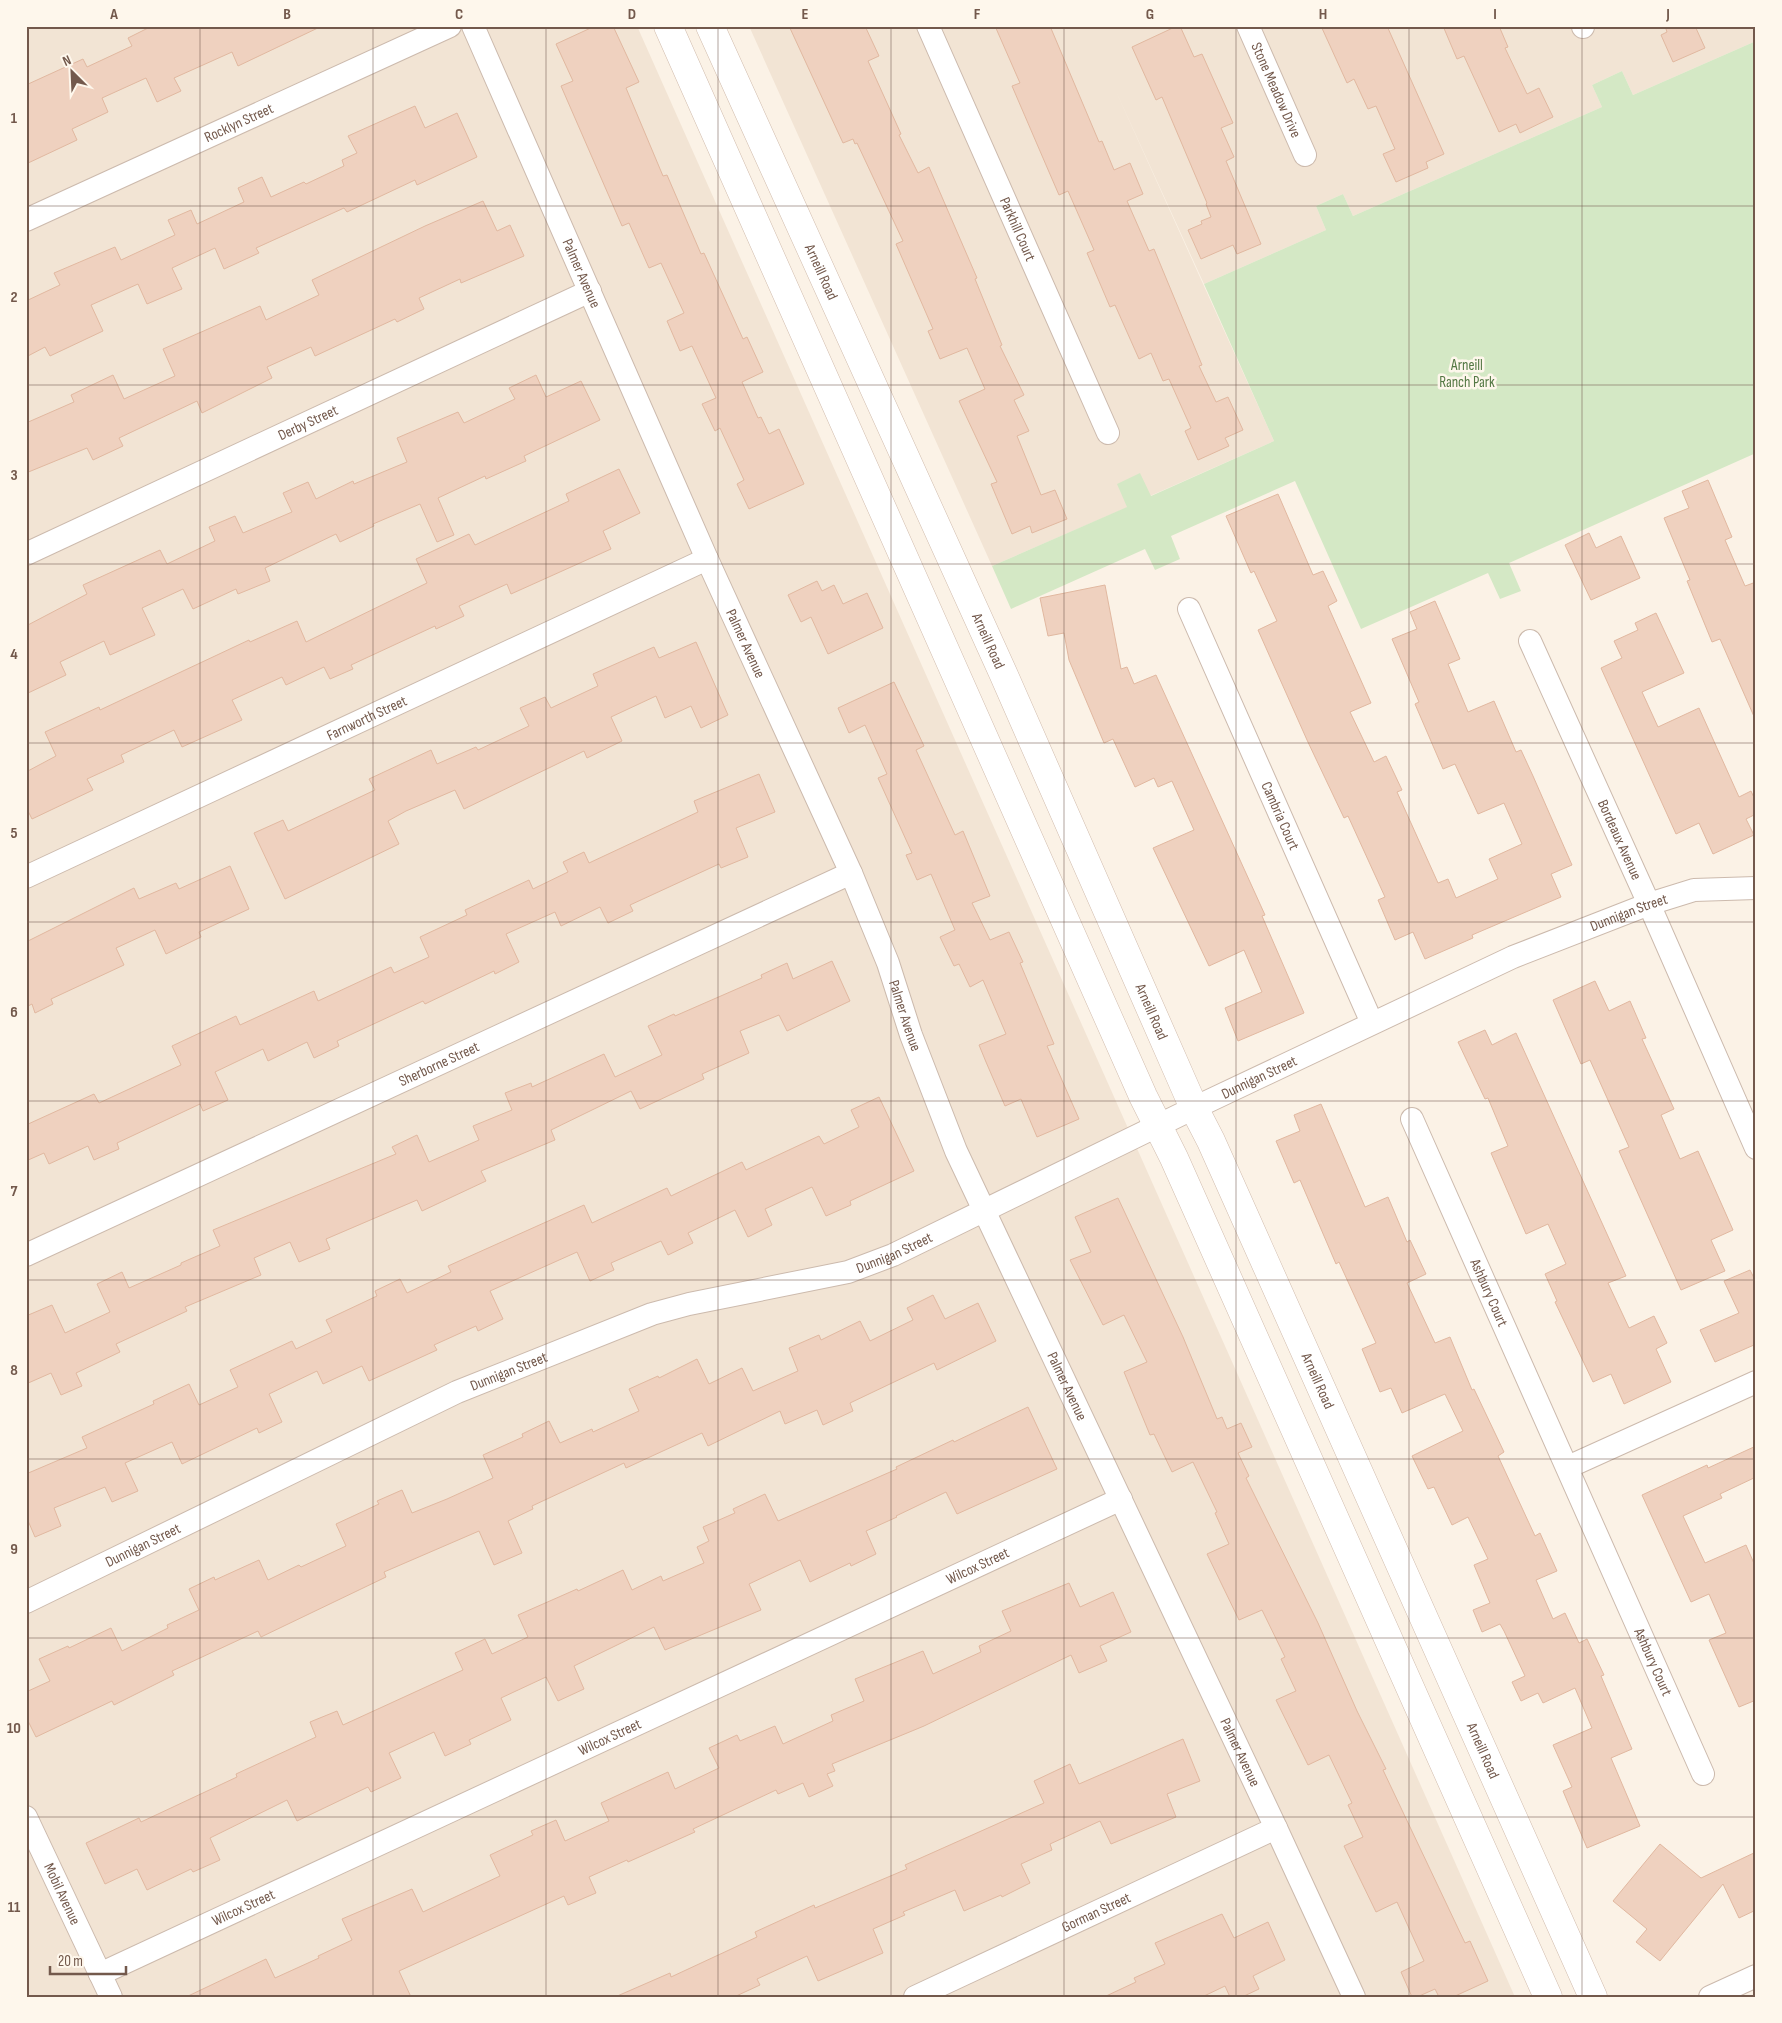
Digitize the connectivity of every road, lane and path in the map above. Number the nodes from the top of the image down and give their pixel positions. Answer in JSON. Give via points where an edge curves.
{"nodes":[{"id":1,"x":450,"y":26,"type":"edge"},
{"id":2,"x":472,"y":26,"type":"edge"},
{"id":3,"x":668,"y":26,"type":"edge"},
{"id":4,"x":710,"y":26,"type":"edge"},
{"id":5,"x":928,"y":26,"type":"edge"},
{"id":6,"x":1248,"y":26,"type":"edge"},
{"id":7,"x":1305,"y":155,"type":"dead end"},
{"id":8,"x":26,"y":220,"type":"edge"},
{"id":9,"x":590,"y":291,"type":"junction"},
{"id":10,"x":1108,"y":433,"type":"dead end"},
{"id":11,"x":26,"y":554,"type":"edge"},
{"id":12,"x":707,"y":559,"type":"junction"},
{"id":13,"x":1189,"y":609,"type":"dead end"},
{"id":14,"x":1530,"y":641,"type":"dead end"},
{"id":15,"x":852,"y":873,"type":"junction"},
{"id":16,"x":26,"y":877,"type":"edge"},
{"id":17,"x":1756,"y":888,"type":"edge"},
{"id":18,"x":1649,"y":904,"type":"junction"},
{"id":19,"x":1372,"y":1023,"type":"junction"},
{"id":20,"x":1194,"y":1108,"type":"junction"},
{"id":21,"x":1412,"y":1119,"type":"dead end"},
{"id":22,"x":1158,"y":1125,"type":"junction"},
{"id":23,"x":1756,"y":1148,"type":"edge"},
{"id":24,"x":984,"y":1210,"type":"junction"},
{"id":25,"x":26,"y":1255,"type":"edge"},
{"id":26,"x":1756,"y":1382,"type":"edge"},
{"id":27,"x":1568,"y":1466,"type":"junction"},
{"id":28,"x":1121,"y":1499,"type":"junction"},
{"id":29,"x":26,"y":1602,"type":"edge"},
{"id":30,"x":1703,"y":1774,"type":"dead end"},
{"id":31,"x":26,"y":1817,"type":"edge"},
{"id":32,"x":1276,"y":1828,"type":"junction"},
{"id":33,"x":100,"y":1974,"type":"junction"},
{"id":34,"x":1756,"y":1976,"type":"edge"},
{"id":35,"x":111,"y":1997,"type":"edge"},
{"id":36,"x":915,"y":1997,"type":"edge"},
{"id":37,"x":1354,"y":1997,"type":"edge"},
{"id":38,"x":1548,"y":1997,"type":"edge"},
{"id":39,"x":1592,"y":1997,"type":"edge"},
{"id":40,"x":1710,"y":1997,"type":"edge"}],
"edges":[{"from":1,"to":8,"type":"street","name":"Rocklyn Street"},
{"from":2,"to":9,"type":"street","name":"Palmer Avenue"},
{"from":3,"to":22,"type":"main road"},
{"from":4,"to":20,"type":"main road","name":"Arneill Road","via":[[1003,673]]},
{"from":5,"to":10,"type":"street","name":"Parkhill Court"},
{"from":6,"to":7,"type":"street","name":"Stone Meadow Drive"},
{"from":9,"to":11,"type":"street","name":"Derby Street"},
{"from":9,"to":12,"type":"street","name":"Palmer Avenue"},
{"from":12,"to":15,"type":"street","name":"Palmer Avenue"},
{"from":12,"to":16,"type":"street","name":"Farnworth Street"},
{"from":13,"to":19,"type":"street","name":"Cambria Court"},
{"from":14,"to":18,"type":"street","name":"Bordeaux Avenue"},
{"from":15,"to":24,"type":"street","name":"Palmer Avenue","via":[[956,1151]]},
{"from":15,"to":25,"type":"street","name":"Sherborne Street"},
{"from":17,"to":18,"type":"street","name":"Dunnigan Street","via":[[1694,890]]},
{"from":18,"to":19,"type":"street","name":"Dunnigan Street","via":[[1512,957]]},
{"from":18,"to":23,"type":"street","name":"Bordeaux Avenue"},
{"from":19,"to":20,"type":"street","name":"Dunnigan Street"},
{"from":20,"to":22,"type":"street","name":"Dunnigan Street"},
{"from":20,"to":39,"type":"main road","name":"Arneill Road"},
{"from":21,"to":27,"type":"street","name":"Ashbury Court"},
{"from":22,"to":24,"type":"street","name":"Dunnigan Street"},
{"from":22,"to":38,"type":"main road"},
{"from":24,"to":28,"type":"street","name":"Palmer Avenue"},
{"from":24,"to":29,"type":"street","name":"Dunnigan Street","via":[[892,1255],[848,1272],[652,1314],[457,1392]]},
{"from":26,"to":27,"type":"street"},
{"from":27,"to":30,"type":"street","name":"Ashbury Court"},
{"from":28,"to":32,"type":"street","name":"Palmer Avenue"},
{"from":28,"to":33,"type":"street","name":"Wilcox Street"},
{"from":31,"to":33,"type":"street","name":"Mobil Avenue"},
{"from":32,"to":36,"type":"street","name":"Gorman Street"},
{"from":32,"to":37,"type":"street","name":"Palmer Avenue"},
{"from":33,"to":35,"type":"street","name":"Mobil Avenue"},
{"from":34,"to":40,"type":"street"}]}
